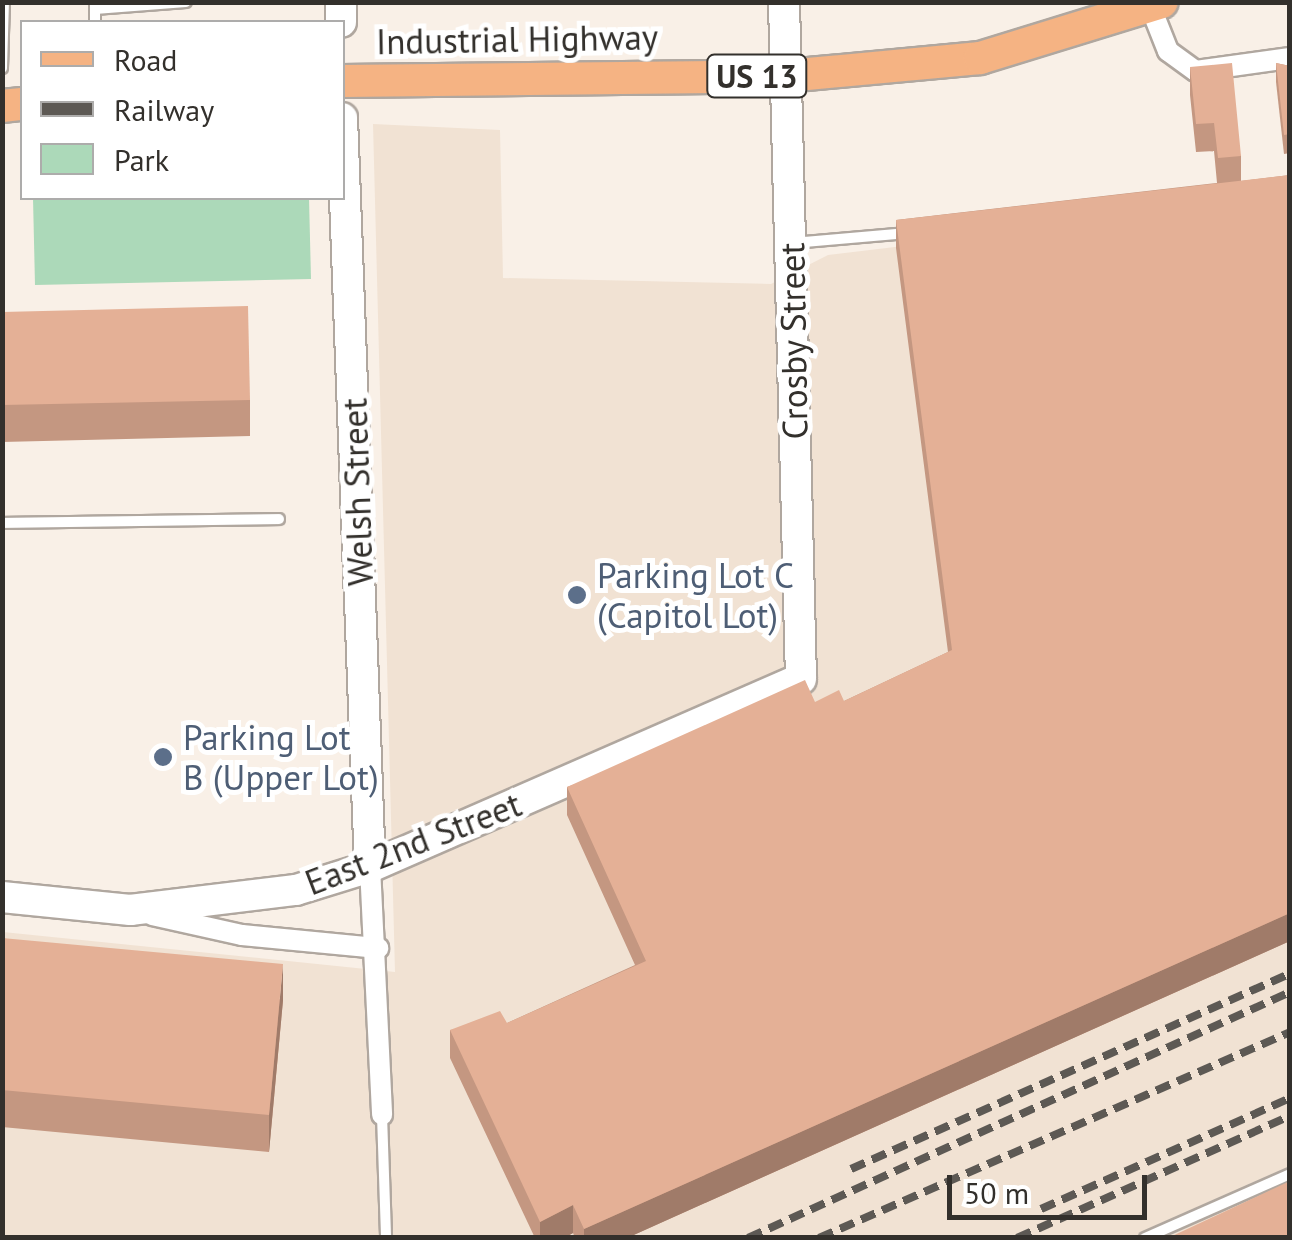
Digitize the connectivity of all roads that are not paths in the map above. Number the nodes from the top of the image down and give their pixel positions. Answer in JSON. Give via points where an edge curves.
{"nodes":[{"id":1,"x":4,"y":2,"type":"edge"},
{"id":2,"x":186,"y":2,"type":"edge"},
{"id":3,"x":784,"y":2,"type":"edge"},
{"id":4,"x":172,"y":3,"type":"edge"},
{"id":5,"x":1154,"y":4,"type":"edge"},
{"id":6,"x":95,"y":6,"type":"edge"},
{"id":7,"x":1290,"y":58,"type":"edge"},
{"id":8,"x":2,"y":68,"type":"edge"},
{"id":9,"x":786,"y":76,"type":"junction"},
{"id":10,"x":345,"y":81,"type":"edge"},
{"id":11,"x":345,"y":198,"type":"edge"},
{"id":12,"x":926,"y":231,"type":"edge"},
{"id":13,"x":790,"y":243,"type":"junction"},
{"id":14,"x":279,"y":519,"type":"dead end"},
{"id":15,"x":2,"y":523,"type":"edge"},
{"id":16,"x":801,"y":680,"type":"joint"},
{"id":17,"x":370,"y":867,"type":"junction"},
{"id":18,"x":2,"y":897,"type":"edge"},
{"id":19,"x":130,"y":910,"type":"junction"},
{"id":20,"x":378,"y":948,"type":"junction"},
{"id":21,"x":382,"y":1115,"type":"joint"},
{"id":22,"x":1290,"y":1174,"type":"edge"},
{"id":23,"x":386,"y":1238,"type":"edge"},
{"id":24,"x":1146,"y":1238,"type":"edge"}],
"edges":[{"from":1,"to":8,"type":"lane"},
{"from":2,"to":4,"type":"lane"},
{"from":3,"to":9,"type":"street","name":"Crosby Street"},
{"from":4,"to":6,"type":"lane"},
{"from":5,"to":7,"type":"street","via":[[1168,51],[1196,70]]},
{"from":5,"to":9,"type":"main road","name":"Industrial Highway","number":"US 13","via":[[980,58]]},
{"from":9,"to":10,"type":"main road","name":"Industrial Highway","number":"US 13"},
{"from":9,"to":13,"type":"street","name":"Crosby Street"},
{"from":11,"to":17,"type":"street","name":"Welsh Street"},
{"from":12,"to":13,"type":"lane"},
{"from":13,"to":16,"type":"street","name":"Crosby Street"},
{"from":14,"to":15,"type":"lane"},
{"from":16,"to":17,"type":"street","name":"East 2nd Street"},
{"from":17,"to":19,"type":"street","name":"East 2nd Street","via":[[296,890]]},
{"from":17,"to":20,"type":"street"},
{"from":18,"to":19,"type":"street","name":"East 2nd Street"},
{"from":19,"to":20,"type":"street","via":[[242,935]]},
{"from":20,"to":21,"type":"street"},
{"from":21,"to":23,"type":"lane"},
{"from":22,"to":24,"type":"lane"}]}
